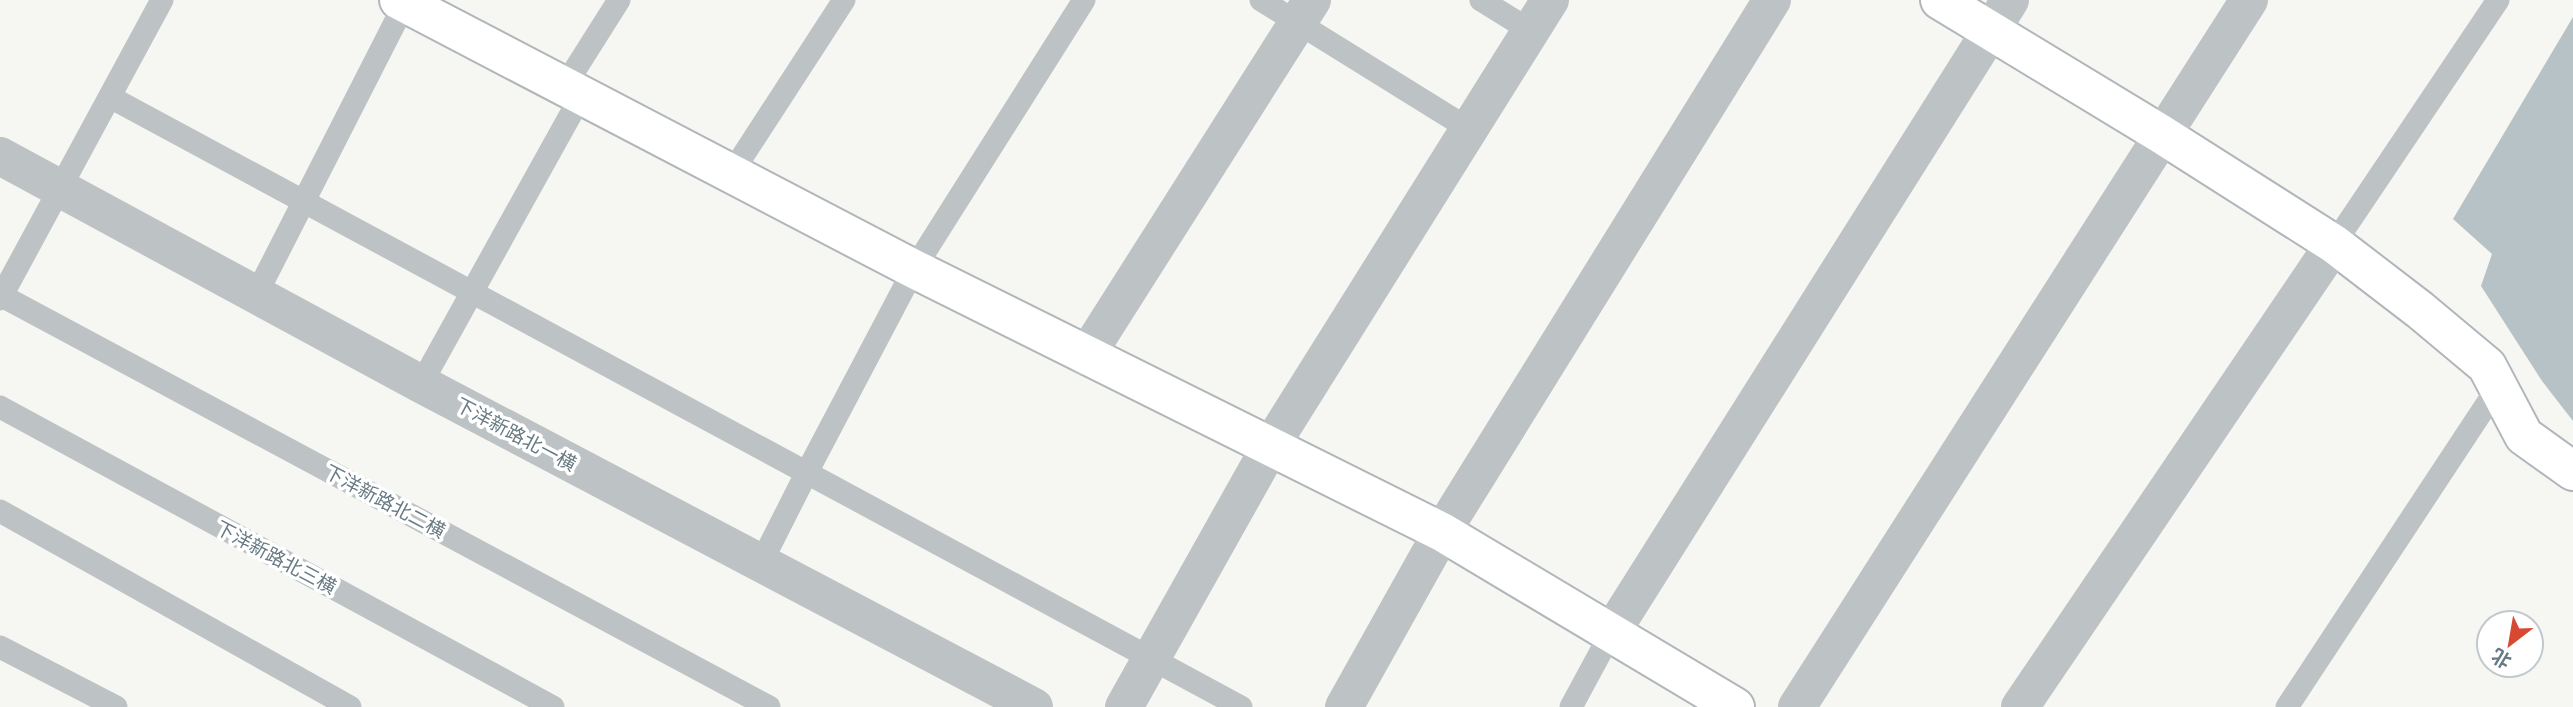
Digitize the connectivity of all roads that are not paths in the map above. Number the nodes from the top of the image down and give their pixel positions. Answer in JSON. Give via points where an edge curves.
{"nodes":[{"id":1,"x":162,"y":0,"type":"edge"},
{"id":2,"x":619,"y":0,"type":"edge"},
{"id":3,"x":845,"y":0,"type":"edge"},
{"id":4,"x":1084,"y":0,"type":"edge"},
{"id":5,"x":1261,"y":0,"type":"edge"},
{"id":6,"x":1312,"y":0,"type":"edge"},
{"id":7,"x":1481,"y":0,"type":"edge"},
{"id":8,"x":1772,"y":0,"type":"edge"},
{"id":9,"x":1940,"y":0,"type":"edge"},
{"id":10,"x":2010,"y":0,"type":"edge"},
{"id":11,"x":2249,"y":0,"type":"edge"},
{"id":12,"x":2498,"y":0,"type":"edge"},
{"id":13,"x":402,"y":1,"type":"edge"},
{"id":14,"x":1540,"y":16,"type":"edge"},
{"id":15,"x":1990,"y":32,"type":"junction"},
{"id":16,"x":572,"y":92,"type":"junction"},
{"id":17,"x":110,"y":97,"type":"junction"},
{"id":18,"x":1469,"y":129,"type":"junction"},
{"id":19,"x":2161,"y":134,"type":"junction"},
{"id":20,"x":0,"y":156,"type":"edge"},
{"id":21,"x":731,"y":174,"type":"junction"},
{"id":22,"x":60,"y":189,"type":"junction"},
{"id":23,"x":304,"y":201,"type":"junction"},
{"id":24,"x":2334,"y":244,"type":"junction"},
{"id":25,"x":914,"y":269,"type":"junction"},
{"id":26,"x":471,"y":293,"type":"junction"},
{"id":27,"x":257,"y":295,"type":"junction"},
{"id":28,"x":1,"y":298,"type":"edge"},
{"id":29,"x":1086,"y":356,"type":"junction"},
{"id":30,"x":421,"y":384,"type":"junction"},
{"id":31,"x":2498,"y":387,"type":"junction"},
{"id":32,"x":0,"y":407,"type":"edge"},
{"id":33,"x":1270,"y":447,"type":"junction"},
{"id":34,"x":2573,"y":471,"type":"edge"},
{"id":35,"x":806,"y":474,"type":"junction"},
{"id":36,"x":0,"y":511,"type":"edge"},
{"id":37,"x":1442,"y":533,"type":"junction"},
{"id":38,"x":761,"y":563,"type":"junction"},
{"id":39,"x":1611,"y":634,"type":"junction"},
{"id":40,"x":0,"y":647,"type":"edge"},
{"id":41,"x":1151,"y":659,"type":"junction"},
{"id":42,"x":116,"y":707,"type":"edge"},
{"id":43,"x":350,"y":707,"type":"edge"},
{"id":44,"x":553,"y":707,"type":"edge"},
{"id":45,"x":769,"y":707,"type":"edge"},
{"id":46,"x":1034,"y":707,"type":"edge"},
{"id":47,"x":1124,"y":707,"type":"edge"},
{"id":48,"x":1241,"y":707,"type":"edge"},
{"id":49,"x":1344,"y":707,"type":"edge"},
{"id":50,"x":1571,"y":707,"type":"edge"},
{"id":51,"x":1735,"y":707,"type":"edge"},
{"id":52,"x":1797,"y":707,"type":"edge"},
{"id":53,"x":2020,"y":707,"type":"edge"},
{"id":54,"x":2287,"y":707,"type":"edge"}],
"edges":[{"from":1,"to":17,"type":"lane"},
{"from":2,"to":16,"type":"lane"},
{"from":3,"to":21,"type":"lane"},
{"from":4,"to":25,"type":"lane"},
{"from":5,"to":18,"type":"lane"},
{"from":6,"to":29,"type":"street"},
{"from":7,"to":14,"type":"lane"},
{"from":8,"to":37,"type":"street"},
{"from":9,"to":15,"type":"street"},
{"from":10,"to":15,"type":"street"},
{"from":11,"to":19,"type":"street"},
{"from":12,"to":24,"type":"lane"},
{"from":13,"to":16,"type":"street"},
{"from":13,"to":23,"type":"lane"},
{"from":14,"to":18,"type":"street"},
{"from":15,"to":19,"type":"street"},
{"from":15,"to":39,"type":"street"},
{"from":16,"to":21,"type":"street"},
{"from":16,"to":26,"type":"lane"},
{"from":17,"to":22,"type":"lane"},
{"from":17,"to":23,"type":"lane"},
{"from":18,"to":33,"type":"street"},
{"from":19,"to":24,"type":"street"},
{"from":19,"to":52,"type":"street"},
{"from":20,"to":22,"type":"street","name":"下洋新路北一横"},
{"from":21,"to":25,"type":"street"},
{"from":22,"to":27,"type":"street","name":"下洋新路北一横"},
{"from":22,"to":28,"type":"lane"},
{"from":23,"to":26,"type":"lane"},
{"from":23,"to":27,"type":"lane"},
{"from":24,"to":31,"type":"street","via":[[2487,366]]},
{"from":24,"to":53,"type":"street"},
{"from":25,"to":29,"type":"street"},
{"from":25,"to":35,"type":"lane"},
{"from":26,"to":30,"type":"lane"},
{"from":26,"to":35,"type":"lane"},
{"from":27,"to":30,"type":"street","name":"下洋新路北一横"},
{"from":28,"to":45,"type":"lane","name":"下洋新路北二横"},
{"from":29,"to":33,"type":"street"},
{"from":30,"to":38,"type":"street","name":"下洋新路北一横"},
{"from":31,"to":34,"type":"street","via":[[2524,436]]},
{"from":31,"to":54,"type":"lane"},
{"from":32,"to":44,"type":"lane","name":"下洋新路北三横"},
{"from":33,"to":37,"type":"street"},
{"from":33,"to":41,"type":"street"},
{"from":35,"to":38,"type":"lane"},
{"from":35,"to":41,"type":"lane"},
{"from":36,"to":43,"type":"lane"},
{"from":37,"to":39,"type":"street"},
{"from":37,"to":49,"type":"street"},
{"from":38,"to":46,"type":"street","name":"下洋新路北一横"},
{"from":39,"to":50,"type":"lane"},
{"from":39,"to":51,"type":"street"},
{"from":40,"to":42,"type":"lane"},
{"from":41,"to":47,"type":"street"},
{"from":41,"to":48,"type":"lane"}]}
